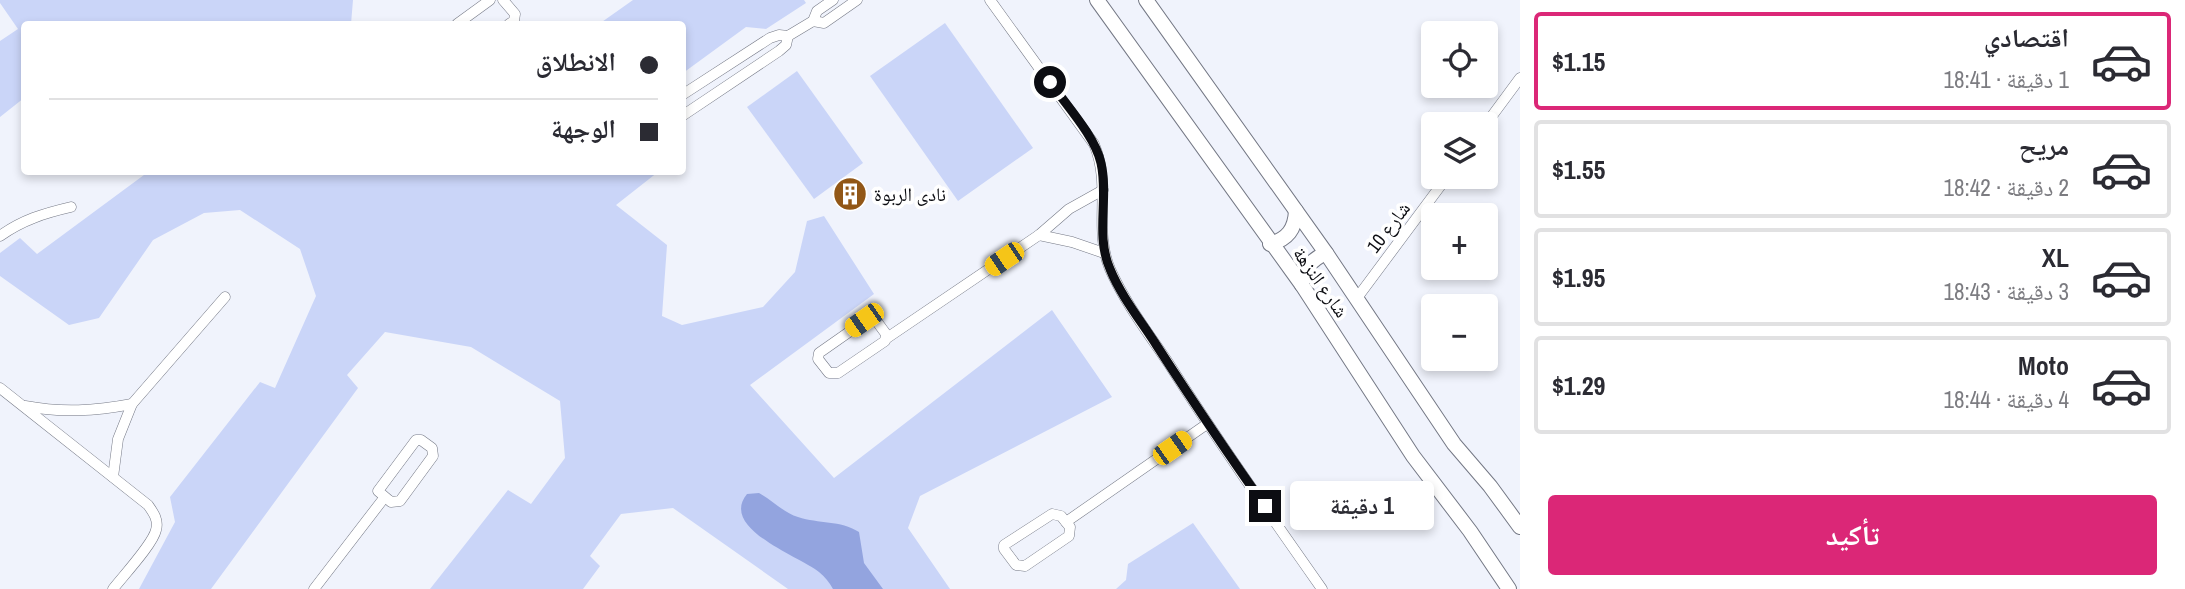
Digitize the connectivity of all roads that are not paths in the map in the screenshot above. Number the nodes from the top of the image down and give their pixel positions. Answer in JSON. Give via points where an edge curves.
{"nodes":[{"id":1,"x":490,"y":0,"type":"edge"},
{"id":2,"x":833,"y":0,"type":"edge"},
{"id":3,"x":857,"y":0,"type":"edge"},
{"id":4,"x":990,"y":0,"type":"edge"},
{"id":5,"x":1097,"y":0,"type":"edge"},
{"id":6,"x":1146,"y":0,"type":"edge"},
{"id":7,"x":505,"y":1,"type":"edge"},
{"id":8,"x":461,"y":21,"type":"edge"},
{"id":9,"x":512,"y":21,"type":"edge"},
{"id":10,"x":813,"y":21,"type":"junction"},
{"id":11,"x":788,"y":36,"type":"junction"},
{"id":12,"x":1520,"y":78,"type":"edge"},
{"id":13,"x":703,"y":81,"type":"junction"},
{"id":14,"x":686,"y":92,"type":"edge"},
{"id":15,"x":713,"y":96,"type":"junction"},
{"id":16,"x":1495,"y":112,"type":"edge"},
{"id":17,"x":686,"y":113,"type":"edge"},
{"id":18,"x":1438,"y":189,"type":"edge"},
{"id":19,"x":1103,"y":190,"type":"junction"},
{"id":20,"x":71,"y":207,"type":"dead end"},
{"id":21,"x":1296,"y":211,"type":"junction"},
{"id":22,"x":1039,"y":235,"type":"junction"},
{"id":23,"x":0,"y":236,"type":"edge"},
{"id":24,"x":1270,"y":244,"type":"junction"},
{"id":25,"x":1104,"y":253,"type":"junction"},
{"id":26,"x":1326,"y":253,"type":"junction"},
{"id":27,"x":1302,"y":285,"type":"junction"},
{"id":28,"x":225,"y":297,"type":"dead end"},
{"id":29,"x":1357,"y":298,"type":"junction"},
{"id":30,"x":887,"y":338,"type":"junction"},
{"id":31,"x":0,"y":388,"type":"edge"},
{"id":32,"x":132,"y":404,"type":"junction"},
{"id":33,"x":22,"y":405,"type":"junction"},
{"id":34,"x":1207,"y":424,"type":"junction"},
{"id":35,"x":113,"y":477,"type":"junction"},
{"id":36,"x":384,"y":498,"type":"junction"},
{"id":37,"x":1066,"y":522,"type":"junction"},
{"id":38,"x":1520,"y":527,"type":"edge"},
{"id":39,"x":113,"y":589,"type":"edge"},
{"id":40,"x":314,"y":589,"type":"edge"},
{"id":41,"x":1322,"y":589,"type":"edge"},
{"id":42,"x":1509,"y":589,"type":"edge"}],
"edges":[{"from":1,"to":8,"type":"street"},
{"from":2,"to":10,"type":"street","via":[[817,11]]},
{"from":3,"to":10,"type":"street","via":[[824,23]]},
{"from":4,"to":19,"type":"street","via":[[1094,144],[1101,160]]},
{"from":5,"to":24,"type":"main road","name":"شارع النزهة"},
{"from":6,"to":21,"type":"main road","name":"شارع النزهة"},
{"from":7,"to":9,"type":"street","via":[[515,17]]},
{"from":10,"to":11,"type":"street"},
{"from":11,"to":13,"type":"street","via":[[770,38]]},
{"from":11,"to":15,"type":"street","via":[[779,51]]},
{"from":12,"to":16,"type":"street"},
{"from":13,"to":14,"type":"street"},
{"from":13,"to":15,"type":"street"},
{"from":15,"to":17,"type":"street"},
{"from":18,"to":29,"type":"street","name":"شارع 10"},
{"from":19,"to":22,"type":"street","via":[[1069,209]]},
{"from":19,"to":25,"type":"street"},
{"from":20,"to":23,"type":"street","via":[[41,214]]},
{"from":21,"to":24,"type":"main road","via":[[1291,233]]},
{"from":21,"to":26,"type":"main road","name":"شارع النزهة"},
{"from":22,"to":25,"type":"street"},
{"from":22,"to":30,"type":"street"},
{"from":24,"to":27,"type":"main road","name":"شارع النزهة"},
{"from":25,"to":34,"type":"street","via":[[1117,285]]},
{"from":26,"to":27,"type":"main road","via":[[1308,265]]},
{"from":26,"to":29,"type":"main road","name":"شارع النزهة"},
{"from":27,"to":42,"type":"main road","name":"شارع النزهة","via":[[1413,456]]},
{"from":28,"to":32,"type":"street"},
{"from":29,"to":38,"type":"main road","name":"شارع النزهة","via":[[1454,443]]},
{"from":30,"to":30,"type":"street","via":[[875,318],[869,318],[819,353],[818,359],[829,373],[838,373]]},
{"from":31,"to":33,"type":"street"},
{"from":32,"to":33,"type":"street","via":[[76,412]]},
{"from":32,"to":35,"type":"street","via":[[118,439]]},
{"from":33,"to":35,"type":"street"},
{"from":34,"to":37,"type":"street"},
{"from":34,"to":41,"type":"street"},
{"from":35,"to":39,"type":"street","via":[[148,505],[156,516],[156,530]]},
{"from":36,"to":36,"type":"street","via":[[400,501],[433,456],[432,448],[421,440],[413,443],[380,487]]},
{"from":36,"to":40,"type":"street"},
{"from":37,"to":37,"type":"street","via":[[1052,514],[1006,543],[1004,549],[1016,565],[1025,566],[1069,536]]}]}
